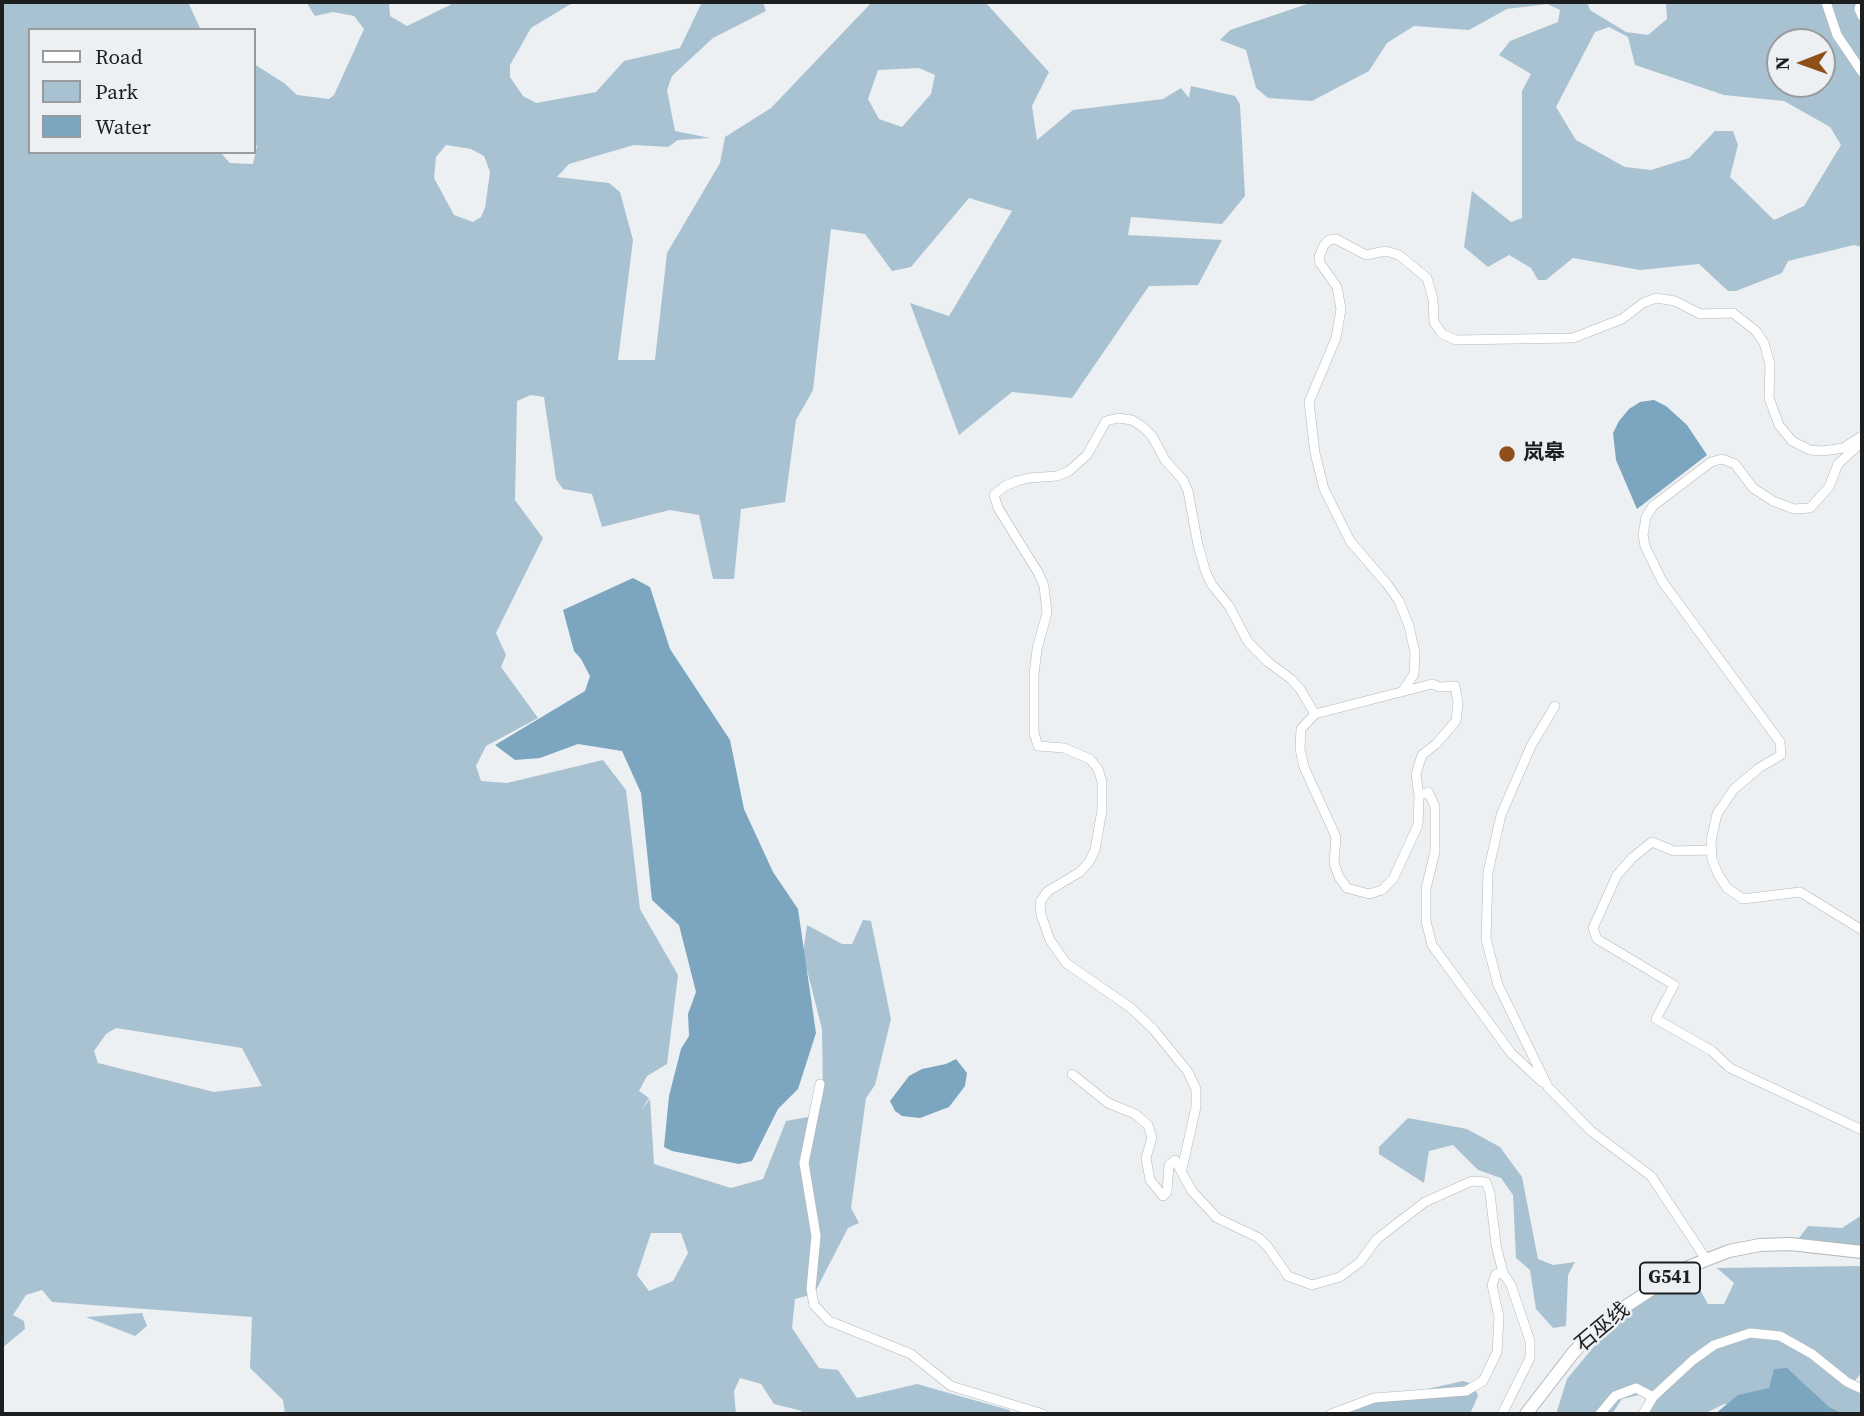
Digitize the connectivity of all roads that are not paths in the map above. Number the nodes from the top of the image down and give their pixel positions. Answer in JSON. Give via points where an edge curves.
{"nodes":[{"id":1,"x":1826,"y":2,"type":"edge"},
{"id":2,"x":1861,"y":2,"type":"edge"},
{"id":3,"x":1862,"y":16,"type":"edge"},
{"id":4,"x":1862,"y":72,"type":"edge"},
{"id":5,"x":1862,"y":439,"type":"edge"},
{"id":6,"x":1402,"y":692,"type":"junction"},
{"id":7,"x":1555,"y":706,"type":"dead end"},
{"id":8,"x":1315,"y":714,"type":"junction"},
{"id":9,"x":1419,"y":796,"type":"junction"},
{"id":10,"x":1711,"y":850,"type":"junction"},
{"id":11,"x":1862,"y":930,"type":"edge"},
{"id":12,"x":1072,"y":1074,"type":"dead end"},
{"id":13,"x":820,"y":1084,"type":"dead end"},
{"id":14,"x":1548,"y":1087,"type":"junction"},
{"id":15,"x":1862,"y":1130,"type":"edge"},
{"id":16,"x":1182,"y":1169,"type":"junction"},
{"id":17,"x":1862,"y":1252,"type":"edge"},
{"id":18,"x":1706,"y":1259,"type":"junction"},
{"id":19,"x":1503,"y":1273,"type":"junction"},
{"id":20,"x":1862,"y":1389,"type":"edge"},
{"id":21,"x":1653,"y":1397,"type":"junction"},
{"id":22,"x":1043,"y":1414,"type":"edge"},
{"id":23,"x":1331,"y":1414,"type":"edge"},
{"id":24,"x":1502,"y":1414,"type":"edge"},
{"id":25,"x":1527,"y":1414,"type":"edge"},
{"id":26,"x":1600,"y":1414,"type":"edge"},
{"id":27,"x":1643,"y":1414,"type":"edge"}],
"edges":[{"from":1,"to":4,"type":"street","via":[[1837,35]]},
{"from":2,"to":3,"type":"street"},
{"from":5,"to":6,"type":"street","via":[[1823,451],[1792,440],[1779,425],[1769,398],[1770,363],[1764,342],[1733,313],[1700,314],[1675,301],[1656,298],[1622,319],[1573,338],[1456,340],[1442,334],[1434,323],[1426,278],[1399,255],[1386,251],[1366,255],[1336,239],[1329,240],[1320,263],[1336,287],[1341,309],[1336,338],[1309,402],[1315,453],[1324,489],[1350,541],[1399,601],[1409,626],[1414,674]]},
{"from":5,"to":10,"type":"street","via":[[1810,508],[1794,509],[1773,501],[1753,488],[1735,464],[1722,459],[1707,464],[1657,501],[1644,523],[1645,546],[1662,581],[1777,734],[1781,746],[1781,755],[1759,768],[1721,805],[1713,822]]},
{"from":6,"to":8,"type":"street"},
{"from":6,"to":9,"type":"street","via":[[1432,684],[1455,686],[1458,703],[1456,721],[1422,755],[1416,774]]},
{"from":7,"to":14,"type":"street","via":[[1531,746],[1502,815],[1488,872],[1486,940],[1498,985]]},
{"from":8,"to":9,"type":"street","via":[[1301,729],[1300,749],[1336,837],[1334,863],[1347,888],[1369,894],[1394,879],[1418,825]]},
{"from":8,"to":16,"type":"street","via":[[1300,689],[1248,642],[1212,585],[1198,545],[1188,491],[1143,427],[1132,420],[1106,421],[1087,455],[1069,471],[1017,481],[995,495],[998,508],[1044,586],[1047,613],[1034,675],[1038,746],[1064,748],[1090,759],[1102,782],[1095,850],[1080,872],[1048,891],[1040,902],[1041,915],[1066,963],[1131,1008],[1188,1072],[1196,1089],[1196,1107]]},
{"from":9,"to":14,"type":"street","via":[[1428,792],[1435,806],[1435,850],[1426,889],[1432,945],[1511,1053]]},
{"from":10,"to":11,"type":"street","via":[[1722,881],[1742,899],[1801,892]]},
{"from":10,"to":15,"type":"street","via":[[1674,850],[1652,842],[1617,875],[1593,928],[1597,939],[1674,985],[1656,1019],[1712,1051],[1730,1069]]},
{"from":12,"to":16,"type":"street","via":[[1108,1103],[1149,1125],[1152,1138],[1146,1158],[1150,1180],[1163,1196],[1168,1165],[1175,1160]]},
{"from":13,"to":22,"type":"street","via":[[804,1163],[816,1236],[814,1305],[830,1321],[911,1354],[951,1386]]},
{"from":14,"to":18,"type":"street","via":[[1591,1131],[1651,1176]]},
{"from":16,"to":19,"type":"street","via":[[1192,1191],[1217,1218],[1259,1238],[1288,1276],[1312,1284],[1340,1277],[1360,1262],[1377,1239],[1424,1202],[1472,1181],[1486,1182]]},
{"from":17,"to":18,"type":"highway","name":"石巫线","number":"G541","via":[[1775,1244]]},
{"from":18,"to":25,"type":"highway","name":"石巫线","number":"G541","via":[[1683,1269],[1601,1325],[1573,1353]]},
{"from":19,"to":23,"type":"street","via":[[1496,1274],[1492,1285],[1499,1317],[1497,1352],[1483,1381],[1466,1391],[1374,1398]]},
{"from":19,"to":24,"type":"street","via":[[1530,1341],[1530,1358]]},
{"from":20,"to":21,"type":"street","via":[[1780,1335],[1749,1333],[1714,1345]]},
{"from":21,"to":26,"type":"street","via":[[1636,1388],[1615,1396]]},
{"from":21,"to":27,"type":"street"}]}
